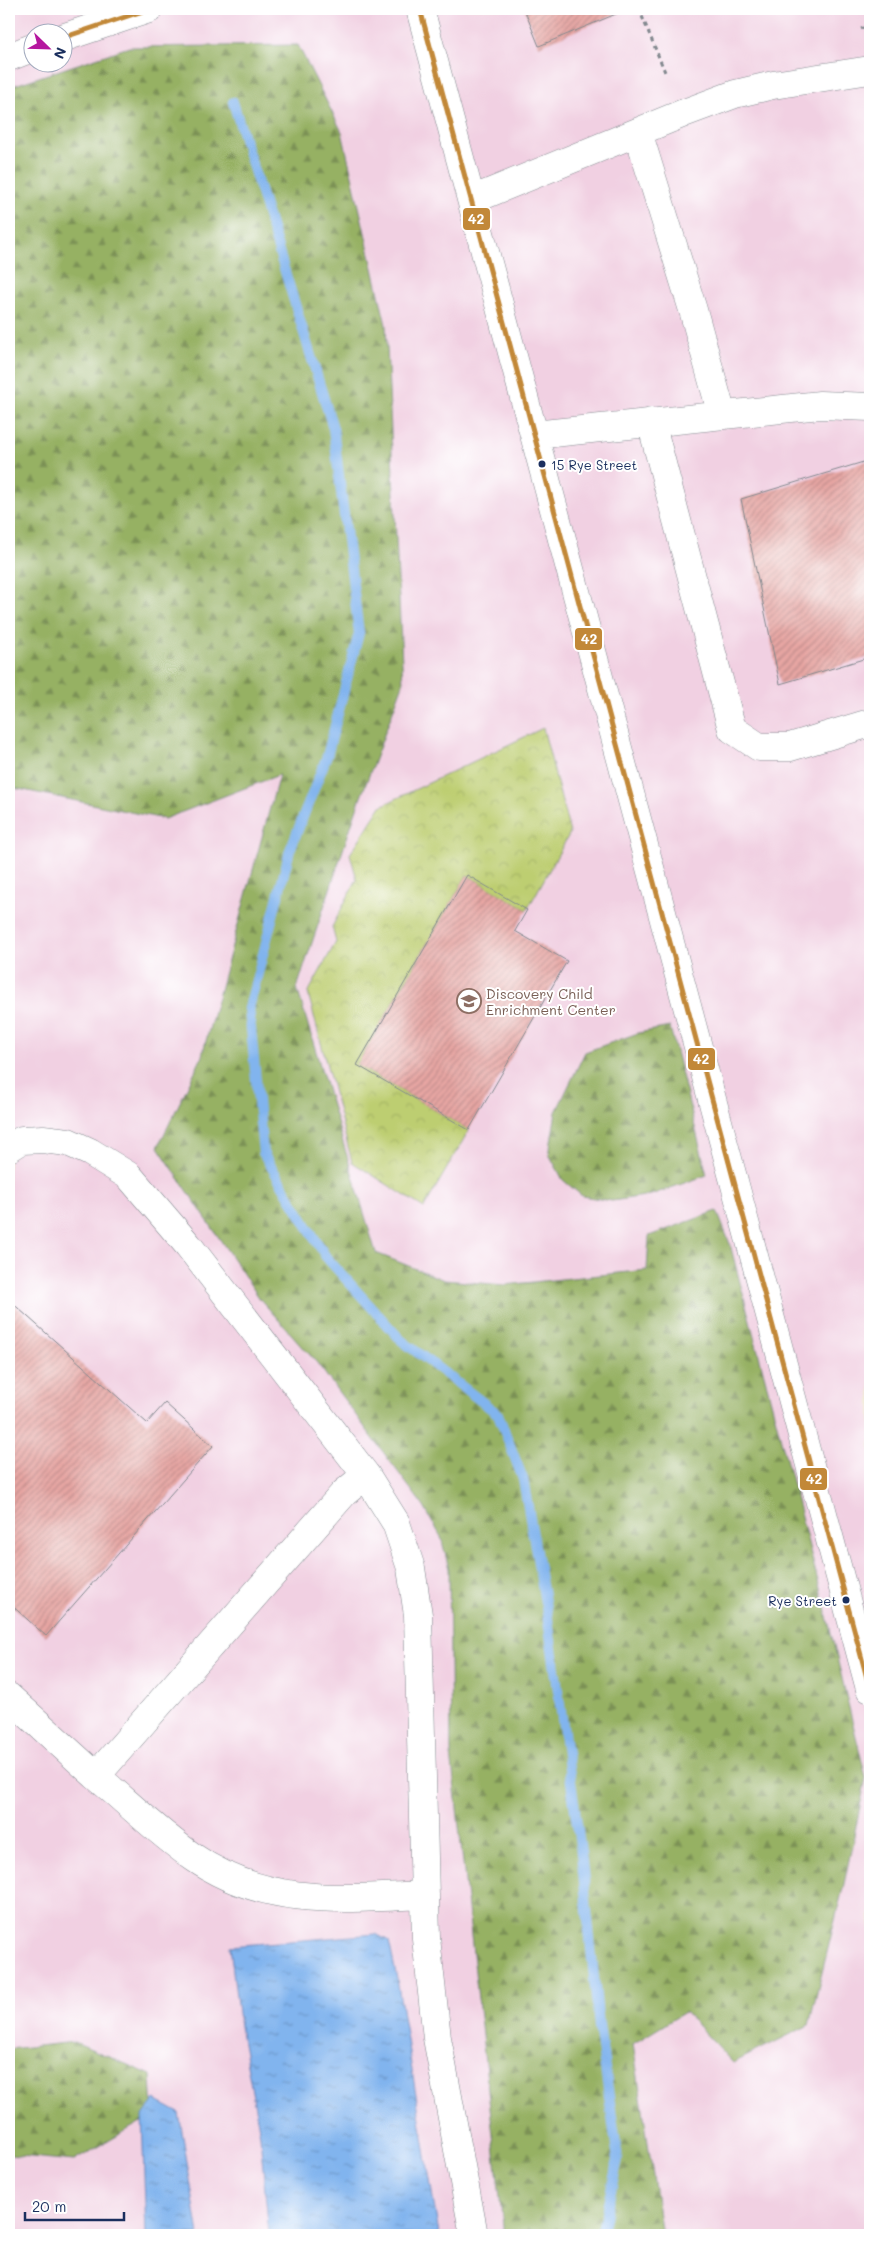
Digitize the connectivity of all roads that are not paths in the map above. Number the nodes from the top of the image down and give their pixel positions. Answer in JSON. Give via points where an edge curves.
{"nodes":[{"id":1,"x":149,"y":9,"type":"edge"},
{"id":2,"x":420,"y":9,"type":"edge"},
{"id":3,"x":72,"y":35,"type":"edge"},
{"id":4,"x":22,"y":52,"type":"edge"},
{"id":5,"x":9,"y":57,"type":"edge"},
{"id":6,"x":870,"y":70,"type":"edge"},
{"id":7,"x":638,"y":132,"type":"junction"},
{"id":8,"x":472,"y":200,"type":"junction"},
{"id":9,"x":870,"y":407,"type":"edge"},
{"id":10,"x":722,"y":415,"type":"junction"},
{"id":11,"x":651,"y":422,"type":"junction"},
{"id":12,"x":534,"y":434,"type":"junction"},
{"id":13,"x":870,"y":723,"type":"edge"},
{"id":14,"x":9,"y":1148,"type":"edge"},
{"id":15,"x":366,"y":1475,"type":"junction"},
{"id":16,"x":870,"y":1689,"type":"edge"},
{"id":17,"x":9,"y":1698,"type":"edge"},
{"id":18,"x":96,"y":1776,"type":"junction"},
{"id":19,"x":425,"y":1894,"type":"junction"},
{"id":20,"x":474,"y":2235,"type":"edge"}],
"edges":[{"from":1,"to":3,"type":"street"},
{"from":2,"to":8,"type":"street"},
{"from":4,"to":5,"type":"street"},
{"from":6,"to":7,"type":"street","via":[[745,92]]},
{"from":7,"to":8,"type":"street"},
{"from":7,"to":10,"type":"street"},
{"from":8,"to":12,"type":"street"},
{"from":9,"to":10,"type":"street","via":[[820,405]]},
{"from":10,"to":11,"type":"street"},
{"from":11,"to":12,"type":"street"},
{"from":11,"to":13,"type":"street","via":[[732,730],[759,747],[790,747]]},
{"from":12,"to":16,"type":"street"},
{"from":14,"to":15,"type":"street","via":[[22,1140],[68,1142],[129,1176],[188,1245]]},
{"from":15,"to":18,"type":"street","via":[[338,1500]]},
{"from":15,"to":19,"type":"street","via":[[396,1523],[412,1568],[416,1596]]},
{"from":17,"to":18,"type":"street"},
{"from":18,"to":19,"type":"street","via":[[193,1857],[248,1884],[311,1898]]},
{"from":19,"to":20,"type":"street","via":[[426,1938],[438,2038]]}]}
